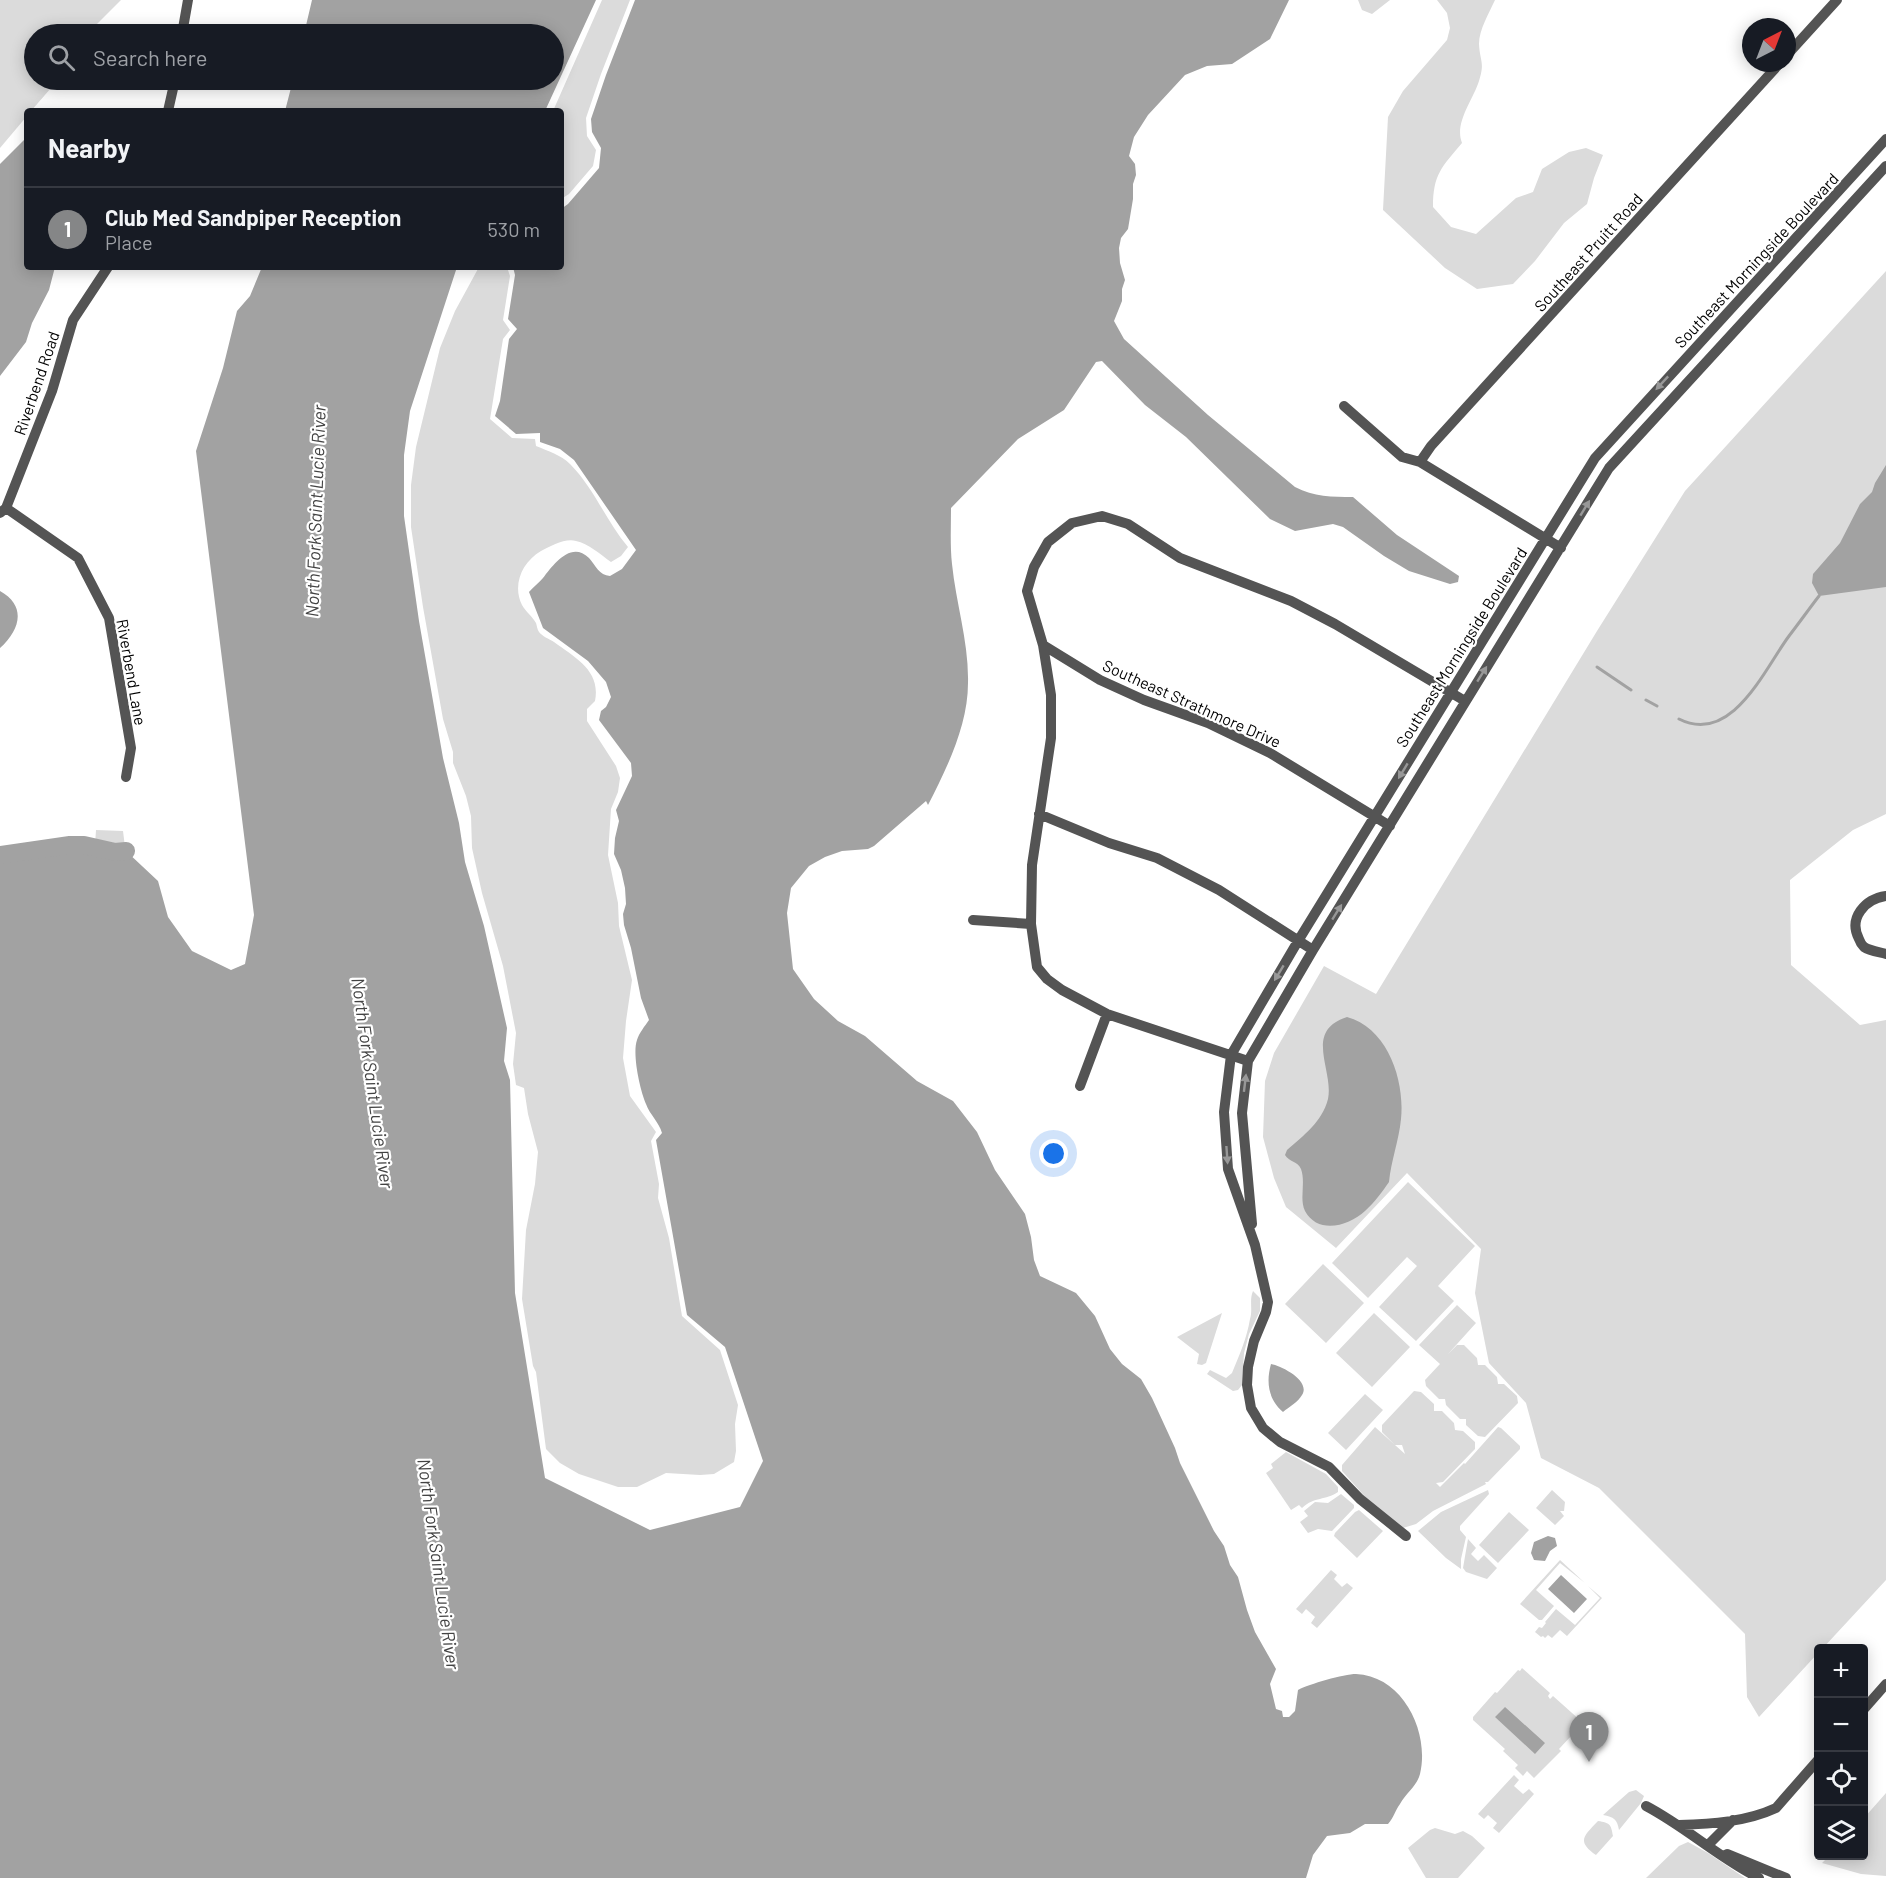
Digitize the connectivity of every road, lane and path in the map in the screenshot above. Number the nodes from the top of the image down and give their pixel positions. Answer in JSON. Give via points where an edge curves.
{"nodes":[{"id":1,"x":188,"y":0,"type":"edge"},
{"id":2,"x":1837,"y":0,"type":"edge"},
{"id":3,"x":184,"y":24,"type":"edge"},
{"id":4,"x":1796,"y":45,"type":"edge"},
{"id":5,"x":1772,"y":72,"type":"edge"},
{"id":6,"x":173,"y":90,"type":"edge"},
{"id":7,"x":169,"y":108,"type":"edge"},
{"id":8,"x":1886,"y":138,"type":"edge"},
{"id":9,"x":1886,"y":166,"type":"edge"},
{"id":10,"x":1859,"y":169,"type":"junction"},
{"id":11,"x":1872,"y":181,"type":"junction"},
{"id":12,"x":106,"y":270,"type":"edge"},
{"id":13,"x":1750,"y":288,"type":"junction"},
{"id":14,"x":1763,"y":300,"type":"junction"},
{"id":15,"x":1344,"y":406,"type":"dead end"},
{"id":16,"x":1642,"y":406,"type":"junction"},
{"id":17,"x":1654,"y":418,"type":"junction"},
{"id":18,"x":1420,"y":462,"type":"junction"},
{"id":19,"x":3,"y":511,"type":"edge"},
{"id":20,"x":1546,"y":539,"type":"junction"},
{"id":21,"x":1561,"y":548,"type":"junction"},
{"id":22,"x":1043,"y":645,"type":"junction"},
{"id":23,"x":1450,"y":692,"type":"junction"},
{"id":24,"x":1466,"y":701,"type":"junction"},
{"id":25,"x":126,"y":777,"type":"dead end"},
{"id":26,"x":1040,"y":814,"type":"junction"},
{"id":27,"x":1375,"y":817,"type":"junction"},
{"id":28,"x":1390,"y":826,"type":"junction"},
{"id":29,"x":1886,"y":896,"type":"edge"},
{"id":30,"x":973,"y":920,"type":"dead end"},
{"id":31,"x":1031,"y":924,"type":"junction"},
{"id":32,"x":1298,"y":941,"type":"junction"},
{"id":33,"x":1313,"y":950,"type":"junction"},
{"id":34,"x":1886,"y":954,"type":"edge"},
{"id":35,"x":1107,"y":1014,"type":"junction"},
{"id":36,"x":1231,"y":1055,"type":"junction"},
{"id":37,"x":1248,"y":1061,"type":"junction"},
{"id":38,"x":1080,"y":1086,"type":"dead end"},
{"id":39,"x":1255,"y":1245,"type":"junction"},
{"id":40,"x":1406,"y":1536,"type":"dead end"},
{"id":41,"x":1886,"y":1684,"type":"edge"},
{"id":42,"x":1868,"y":1704,"type":"edge"},
{"id":43,"x":1814,"y":1765,"type":"edge"},
{"id":44,"x":1646,"y":1806,"type":"dead end"},
{"id":45,"x":1733,"y":1820,"type":"junction"},
{"id":46,"x":1679,"y":1825,"type":"junction"},
{"id":47,"x":1708,"y":1845,"type":"junction"},
{"id":48,"x":1758,"y":1878,"type":"edge"},
{"id":49,"x":1786,"y":1878,"type":"edge"}],
"edges":[{"from":1,"to":3,"type":"street"},
{"from":2,"to":4,"type":"street"},
{"from":5,"to":18,"type":"street","name":"Southeast Pruitt Road"},
{"from":6,"to":7,"type":"street"},
{"from":8,"to":10,"type":"street","name":"Southeast Morningside Boulevard"},
{"from":9,"to":11,"type":"street","name":"Southeast Morningside Boulevard"},
{"from":10,"to":11,"type":"street"},
{"from":10,"to":13,"type":"street","name":"Southeast Morningside Boulevard"},
{"from":11,"to":14,"type":"street","name":"Southeast Morningside Boulevard"},
{"from":12,"to":19,"type":"street","name":"Riverbend Road","via":[[73,320],[52,390]]},
{"from":13,"to":14,"type":"street"},
{"from":13,"to":16,"type":"street","name":"Southeast Morningside Boulevard","one_way":true},
{"from":14,"to":17,"type":"street","name":"Southeast Morningside Boulevard"},
{"from":15,"to":18,"type":"street","via":[[1402,457]]},
{"from":16,"to":17,"type":"street"},
{"from":16,"to":20,"type":"street","name":"Southeast Morningside Boulevard","via":[[1595,458]]},
{"from":21,"to":17,"type":"street","name":"Southeast Morningside Boulevard","one_way":true,"via":[[1609,468]]},
{"from":18,"to":20,"type":"street"},
{"from":19,"to":25,"type":"street","name":"Riverbend Lane","via":[[78,558],[109,618],[131,748]]},
{"from":20,"to":21,"type":"street"},
{"from":20,"to":23,"type":"street","name":"Southeast Morningside Boulevard"},
{"from":24,"to":21,"type":"street","name":"Southeast Morningside Boulevard","one_way":true},
{"from":22,"to":23,"type":"street","via":[[1027,591],[1034,567],[1048,542],[1072,523],[1102,516],[1128,524],[1180,558],[1291,600]]},
{"from":22,"to":26,"type":"street","via":[[1051,695],[1051,738]]},
{"from":22,"to":27,"type":"street","name":"Southeast Strathmore Drive","via":[[1100,680],[1208,723],[1270,753]]},
{"from":23,"to":24,"type":"street"},
{"from":23,"to":27,"type":"street","name":"Southeast Morningside Boulevard","one_way":true},
{"from":24,"to":28,"type":"street","name":"Southeast Morningside Boulevard"},
{"from":26,"to":31,"type":"street","via":[[1032,865]]},
{"from":26,"to":32,"type":"street","via":[[1157,858],[1219,890]]},
{"from":27,"to":28,"type":"street","name":"Southeast Strathmore Drive"},
{"from":27,"to":32,"type":"street","name":"Southeast Morningside Boulevard"},
{"from":33,"to":28,"type":"street","name":"Southeast Morningside Boulevard","one_way":true},
{"from":29,"to":34,"type":"street","via":[[1864,905],[1855,920],[1855,932],[1862,946]]},
{"from":30,"to":31,"type":"street"},
{"from":31,"to":35,"type":"street","via":[[1037,967],[1047,979]]},
{"from":32,"to":33,"type":"street"},
{"from":32,"to":36,"type":"street","name":"Southeast Morningside Boulevard","one_way":true},
{"from":33,"to":37,"type":"street","name":"Southeast Morningside Boulevard"},
{"from":35,"to":36,"type":"street"},
{"from":35,"to":38,"type":"street"},
{"from":36,"to":37,"type":"street"},
{"from":36,"to":39,"type":"street","name":"Southeast Morningside Boulevard","one_way":true,"via":[[1224,1112],[1228,1169]]},
{"from":39,"to":37,"type":"street","name":"Southeast Morningside Boulevard","one_way":true,"via":[[1242,1113]]},
{"from":39,"to":40,"type":"street","name":"Southeast Morningside Boulevard","via":[[1268,1302],[1248,1366],[1251,1408],[1263,1428],[1280,1442],[1329,1467],[1360,1499]]},
{"from":41,"to":42,"type":"street"},
{"from":43,"to":45,"type":"street","via":[[1776,1808]]},
{"from":44,"to":46,"type":"street"},
{"from":45,"to":46,"type":"street"},
{"from":45,"to":47,"type":"street"},
{"from":46,"to":47,"type":"street"},
{"from":47,"to":48,"type":"street"},
{"from":47,"to":49,"type":"street"}]}
